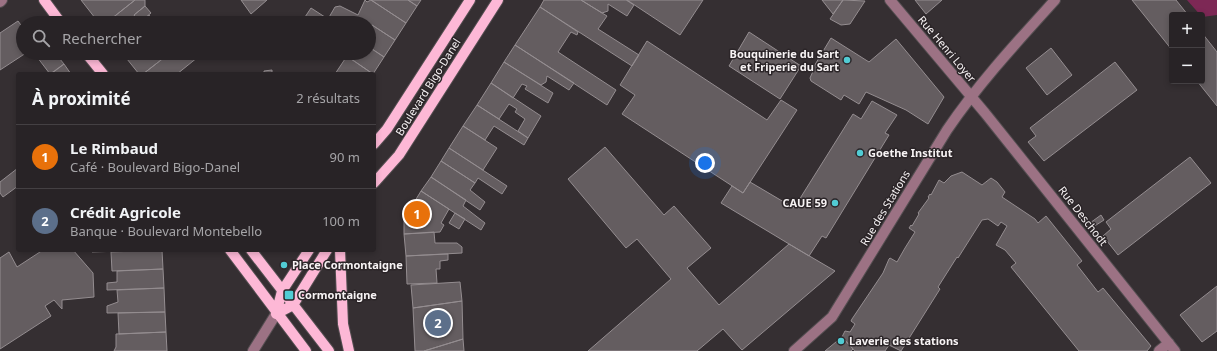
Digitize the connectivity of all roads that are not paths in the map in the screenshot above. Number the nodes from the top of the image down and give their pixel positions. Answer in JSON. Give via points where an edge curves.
{"nodes":[{"id":1,"x":44,"y":0,"type":"edge"},
{"id":2,"x":470,"y":0,"type":"edge"},
{"id":3,"x":498,"y":0,"type":"edge"},
{"id":4,"x":890,"y":0,"type":"edge"},
{"id":5,"x":1055,"y":0,"type":"edge"},
{"id":6,"x":57,"y":16,"type":"edge"},
{"id":7,"x":92,"y":60,"type":"edge"},
{"id":8,"x":101,"y":72,"type":"edge"},
{"id":9,"x":971,"y":96,"type":"junction"},
{"id":10,"x":376,"y":142,"type":"edge"},
{"id":11,"x":376,"y":181,"type":"edge"},
{"id":12,"x":231,"y":252,"type":"edge"},
{"id":13,"x":253,"y":252,"type":"edge"},
{"id":14,"x":308,"y":252,"type":"edge"},
{"id":15,"x":326,"y":252,"type":"edge"},
{"id":16,"x":340,"y":252,"type":"edge"},
{"id":17,"x":282,"y":291,"type":"junction"},
{"id":18,"x":293,"y":305,"type":"junction"},
{"id":19,"x":276,"y":314,"type":"junction"},
{"id":20,"x":1172,"y":347,"type":"edge"},
{"id":21,"x":253,"y":351,"type":"edge"},
{"id":22,"x":306,"y":351,"type":"edge"},
{"id":23,"x":329,"y":351,"type":"edge"},
{"id":24,"x":349,"y":351,"type":"edge"},
{"id":25,"x":794,"y":351,"type":"edge"},
{"id":26,"x":1159,"y":351,"type":"edge"}],
"edges":[{"from":1,"to":6,"type":"main road"},
{"from":2,"to":10,"type":"main road","name":"Boulevard Bigo-Danel","via":[[387,129]]},
{"from":3,"to":11,"type":"main road","name":"Boulevard Bigo-Danel","via":[[399,155]]},
{"from":4,"to":9,"type":"street","name":"Rue Henri Loyer"},
{"from":5,"to":9,"type":"street","name":"Rue des Stations"},
{"from":7,"to":8,"type":"main road"},
{"from":9,"to":20,"type":"street","name":"Rue Deschodt"},
{"from":9,"to":25,"type":"street","name":"Rue des Stations","via":[[947,130],[832,317]]},
{"from":12,"to":19,"type":"main road"},
{"from":13,"to":17,"type":"main road"},
{"from":14,"to":17,"type":"main road"},
{"from":15,"to":18,"type":"main road"},
{"from":16,"to":24,"type":"main road","via":[[343,324]]},
{"from":17,"to":18,"type":"main road"},
{"from":17,"to":19,"type":"main road"},
{"from":18,"to":19,"type":"main road"},
{"from":18,"to":23,"type":"main road"},
{"from":19,"to":21,"type":"street"},
{"from":19,"to":22,"type":"main road"},
{"from":20,"to":26,"type":"street"}]}
